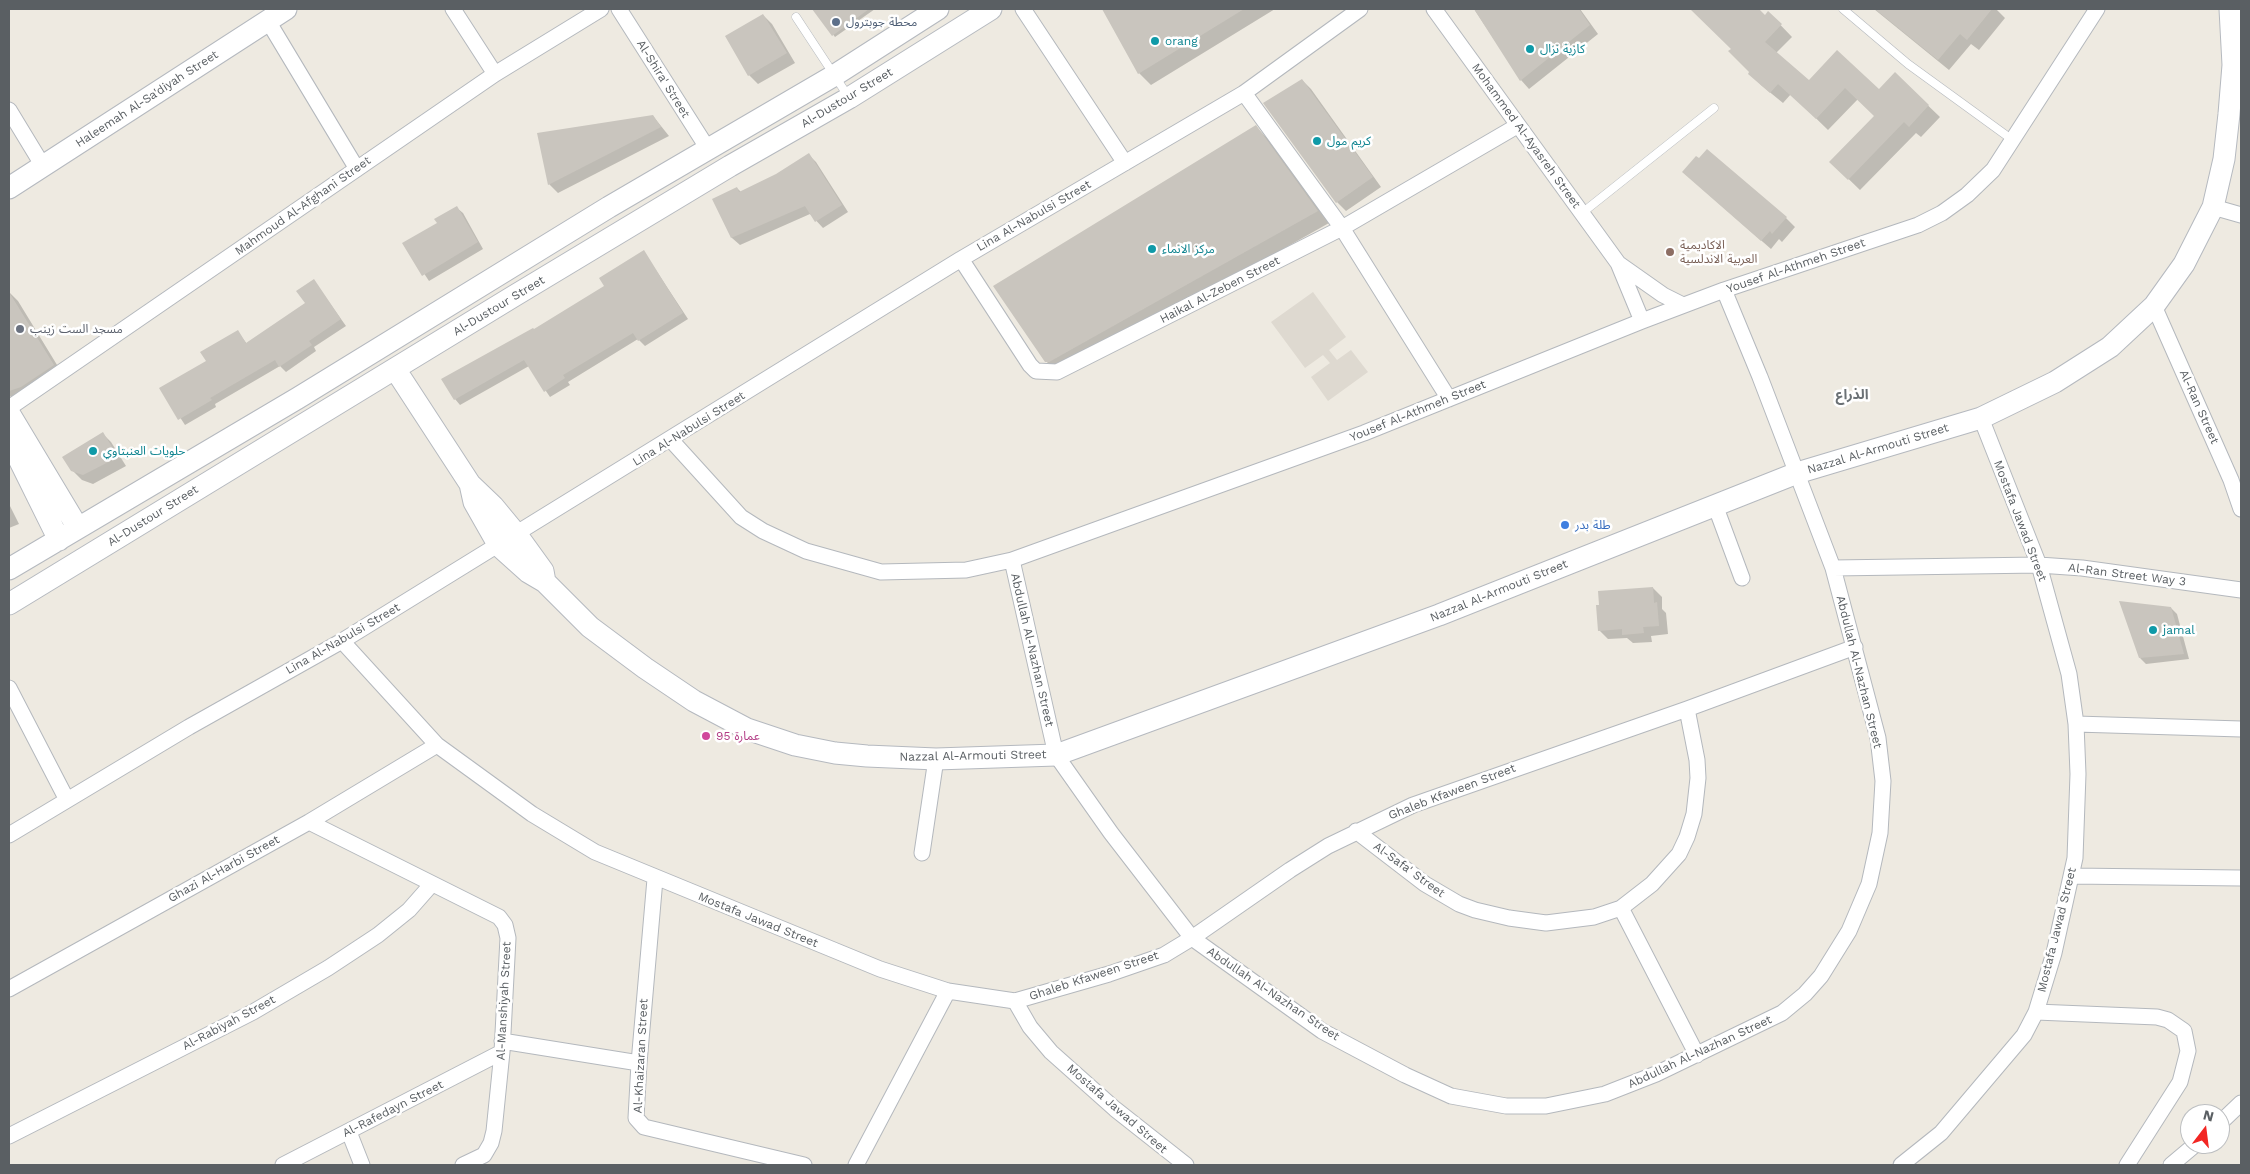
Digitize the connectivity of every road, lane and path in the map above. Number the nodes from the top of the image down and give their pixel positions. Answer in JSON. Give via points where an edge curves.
{"nodes":[{"id":1,"x":286,"y":9,"type":"edge"},
{"id":2,"x":452,"y":9,"type":"edge"},
{"id":3,"x":601,"y":9,"type":"edge"},
{"id":4,"x":619,"y":9,"type":"edge"},
{"id":5,"x":938,"y":9,"type":"edge"},
{"id":6,"x":990,"y":9,"type":"edge"},
{"id":7,"x":1023,"y":9,"type":"edge"},
{"id":8,"x":1360,"y":9,"type":"edge"},
{"id":9,"x":1434,"y":9,"type":"edge"},
{"id":10,"x":1843,"y":9,"type":"edge"},
{"id":11,"x":2098,"y":9,"type":"edge"},
{"id":12,"x":2230,"y":9,"type":"edge"},
{"id":13,"x":796,"y":17,"type":"dead end"},
{"id":14,"x":268,"y":21,"type":"junction"},
{"id":15,"x":495,"y":74,"type":"junction"},
{"id":16,"x":835,"y":75,"type":"junction"},
{"id":17,"x":2236,"y":83,"type":"edge"},
{"id":18,"x":1244,"y":93,"type":"junction"},
{"id":19,"x":849,"y":98,"type":"junction"},
{"id":20,"x":1714,"y":108,"type":"dead end"},
{"id":21,"x":9,"y":110,"type":"edge"},
{"id":22,"x":1517,"y":126,"type":"junction"},
{"id":23,"x":2014,"y":140,"type":"junction"},
{"id":24,"x":708,"y":149,"type":"junction"},
{"id":25,"x":1125,"y":163,"type":"junction"},
{"id":26,"x":43,"y":166,"type":"junction"},
{"id":27,"x":358,"y":169,"type":"junction"},
{"id":28,"x":9,"y":188,"type":"edge"},
{"id":29,"x":2213,"y":207,"type":"junction"},
{"id":30,"x":1582,"y":213,"type":"junction"},
{"id":31,"x":2241,"y":215,"type":"edge"},
{"id":32,"x":1342,"y":228,"type":"junction"},
{"id":33,"x":961,"y":259,"type":"junction"},
{"id":34,"x":1618,"y":263,"type":"junction"},
{"id":35,"x":1724,"y":290,"type":"junction"},
{"id":36,"x":1684,"y":305,"type":"junction"},
{"id":37,"x":2154,"y":306,"type":"junction"},
{"id":38,"x":1642,"y":321,"type":"junction"},
{"id":39,"x":395,"y":369,"type":"junction"},
{"id":40,"x":1449,"y":399,"type":"junction"},
{"id":41,"x":9,"y":408,"type":"edge"},
{"id":42,"x":9,"y":413,"type":"edge"},
{"id":43,"x":1981,"y":418,"type":"junction"},
{"id":44,"x":9,"y":439,"type":"edge"},
{"id":45,"x":671,"y":440,"type":"junction"},
{"id":46,"x":1797,"y":473,"type":"junction"},
{"id":47,"x":470,"y":484,"type":"junction"},
{"id":48,"x":1715,"y":504,"type":"junction"},
{"id":49,"x":2241,"y":509,"type":"edge"},
{"id":50,"x":78,"y":528,"type":"junction"},
{"id":51,"x":517,"y":534,"type":"junction"},
{"id":52,"x":59,"y":540,"type":"junction"},
{"id":53,"x":499,"y":546,"type":"junction"},
{"id":54,"x":1012,"y":560,"type":"junction"},
{"id":55,"x":2039,"y":565,"type":"junction"},
{"id":56,"x":11,"y":567,"type":"edge"},
{"id":57,"x":1833,"y":568,"type":"junction"},
{"id":58,"x":1742,"y":578,"type":"dead end"},
{"id":59,"x":545,"y":582,"type":"junction"},
{"id":60,"x":2241,"y":590,"type":"edge"},
{"id":61,"x":9,"y":604,"type":"edge"},
{"id":62,"x":342,"y":641,"type":"junction"},
{"id":63,"x":1854,"y":647,"type":"junction"},
{"id":64,"x":9,"y":688,"type":"edge"},
{"id":65,"x":1687,"y":709,"type":"junction"},
{"id":66,"x":2076,"y":724,"type":"junction"},
{"id":67,"x":2241,"y":729,"type":"edge"},
{"id":68,"x":437,"y":745,"type":"junction"},
{"id":69,"x":1056,"y":755,"type":"junction"},
{"id":70,"x":936,"y":760,"type":"junction"},
{"id":71,"x":67,"y":800,"type":"junction"},
{"id":72,"x":309,"y":822,"type":"junction"},
{"id":73,"x":1356,"y":831,"type":"junction"},
{"id":74,"x":9,"y":835,"type":"edge"},
{"id":75,"x":922,"y":853,"type":"dead end"},
{"id":76,"x":2071,"y":876,"type":"junction"},
{"id":77,"x":2241,"y":878,"type":"edge"},
{"id":78,"x":655,"y":879,"type":"junction"},
{"id":79,"x":431,"y":885,"type":"junction"},
{"id":80,"x":1620,"y":908,"type":"junction"},
{"id":81,"x":1192,"y":938,"type":"junction"},
{"id":82,"x":9,"y":989,"type":"edge"},
{"id":83,"x":948,"y":992,"type":"junction"},
{"id":84,"x":1014,"y":1001,"type":"junction"},
{"id":85,"x":2036,"y":1012,"type":"junction"},
{"id":86,"x":502,"y":1047,"type":"junction"},
{"id":87,"x":1697,"y":1055,"type":"junction"},
{"id":88,"x":639,"y":1063,"type":"junction"},
{"id":89,"x":2241,"y":1103,"type":"edge"},
{"id":90,"x":2230,"y":1113,"type":"edge"},
{"id":91,"x":349,"y":1132,"type":"junction"},
{"id":92,"x":9,"y":1136,"type":"edge"},
{"id":93,"x":2185,"y":1154,"type":"edge"},
{"id":94,"x":283,"y":1165,"type":"edge"},
{"id":95,"x":362,"y":1165,"type":"edge"},
{"id":96,"x":463,"y":1165,"type":"edge"},
{"id":97,"x":804,"y":1165,"type":"edge"},
{"id":98,"x":856,"y":1165,"type":"edge"},
{"id":99,"x":1186,"y":1165,"type":"edge"},
{"id":100,"x":1901,"y":1165,"type":"edge"},
{"id":101,"x":2127,"y":1165,"type":"edge"},
{"id":102,"x":2172,"y":1165,"type":"edge"}],
"edges":[{"from":1,"to":14,"type":"street","name":"Haleemah Al-Sa'diyah Street"},
{"from":2,"to":15,"type":"street"},
{"from":3,"to":15,"type":"street","name":"Mahmoud Al-Afghani Street"},
{"from":4,"to":24,"type":"street","name":"Al-Shira' Street"},
{"from":5,"to":16,"type":"street","name":"Al-Dustour Street"},
{"from":6,"to":19,"type":"street","name":"Al-Dustour Street"},
{"from":7,"to":25,"type":"street"},
{"from":8,"to":18,"type":"street","name":"Lina Al-Nabulsi Street"},
{"from":9,"to":22,"type":"street","name":"Mohammed Al-Ayasreh Street"},
{"from":10,"to":23,"type":"lane","via":[[1908,64]]},
{"from":11,"to":23,"type":"street","name":"Yousef Al-Athmeh Street"},
{"from":12,"to":17,"type":"street","name":"Nazzal Al-Armouti Street"},
{"from":13,"to":16,"type":"lane"},
{"from":14,"to":26,"type":"street","name":"Haleemah Al-Sa'diyah Street"},
{"from":14,"to":27,"type":"street"},
{"from":15,"to":27,"type":"street","name":"Mahmoud Al-Afghani Street"},
{"from":16,"to":19,"type":"lane"},
{"from":16,"to":24,"type":"street","name":"Al-Dustour Street"},
{"from":17,"to":29,"type":"street","name":"Nazzal Al-Armouti Street"},
{"from":18,"to":25,"type":"street","name":"Lina Al-Nabulsi Street"},
{"from":18,"to":32,"type":"street"},
{"from":19,"to":39,"type":"street","name":"Al-Dustour Street","via":[[730,166]]},
{"from":20,"to":30,"type":"lane"},
{"from":21,"to":26,"type":"street"},
{"from":22,"to":30,"type":"street","name":"Mohammed Al-Ayasreh Street"},
{"from":22,"to":32,"type":"street","name":"Haikal Al-Zeben Street"},
{"from":23,"to":35,"type":"street","name":"Yousef Al-Athmeh Street","via":[[1993,170],[1942,213],[1918,225]]},
{"from":24,"to":50,"type":"street","name":"Al-Dustour Street"},
{"from":25,"to":33,"type":"street","name":"Lina Al-Nabulsi Street"},
{"from":26,"to":28,"type":"street","name":"Haleemah Al-Sa'diyah Street"},
{"from":27,"to":41,"type":"street","name":"Mahmoud Al-Afghani Street"},
{"from":29,"to":31,"type":"street"},
{"from":29,"to":37,"type":"street","name":"Nazzal Al-Armouti Street","via":[[2184,264]]},
{"from":30,"to":34,"type":"street","name":"Mohammed Al-Ayasreh Street"},
{"from":32,"to":33,"type":"street","name":"Haikal Al-Zeben Street","via":[[1057,372],[1036,371],[1030,365]]},
{"from":32,"to":40,"type":"street"},
{"from":33,"to":45,"type":"street","name":"Lina Al-Nabulsi Street"},
{"from":34,"to":36,"type":"street","name":"Mohammed Al-Ayasreh Street","via":[[1663,295]]},
{"from":34,"to":38,"type":"street","name":"Mohammed Al-Ayasreh Street"},
{"from":35,"to":36,"type":"street","name":"Yousef Al-Athmeh Street"},
{"from":35,"to":46,"type":"street","name":"Abdullah Al-Nazhan Street"},
{"from":36,"to":38,"type":"street","name":"Yousef Al-Athmeh Street"},
{"from":37,"to":43,"type":"street","name":"Nazzal Al-Armouti Street","via":[[2110,347],[2055,382]]},
{"from":37,"to":49,"type":"street","name":"Al-Ran Street"},
{"from":38,"to":40,"type":"street","name":"Yousef Al-Athmeh Street"},
{"from":39,"to":47,"type":"street","name":"Nazzal Al-Armouti Street"},
{"from":39,"to":61,"type":"street","name":"Al-Dustour Street"},
{"from":40,"to":54,"type":"street","name":"Yousef Al-Athmeh Street","via":[[1364,434]]},
{"from":42,"to":50,"type":"street"},
{"from":43,"to":46,"type":"street","name":"Nazzal Al-Armouti Street"},
{"from":43,"to":55,"type":"street","name":"Mostafa Jawad Street"},
{"from":44,"to":52,"type":"street"},
{"from":45,"to":51,"type":"street","name":"Lina Al-Nabulsi Street"},
{"from":45,"to":54,"type":"street","name":"Yousef Al-Athmeh Street","via":[[741,517],[762,532],[806,552],[881,572],[966,570]]},
{"from":46,"to":48,"type":"street","name":"Nazzal Al-Armouti Street"},
{"from":46,"to":57,"type":"street","name":"Abdullah Al-Nazhan Street"},
{"from":47,"to":51,"type":"street","name":"Nazzal Al-Armouti Street"},
{"from":47,"to":53,"type":"street","name":"Nazzal Al-Armouti Street","via":[[474,502]]},
{"from":48,"to":58,"type":"street"},
{"from":48,"to":69,"type":"street","name":"Nazzal Al-Armouti Street","via":[[1439,615]]},
{"from":50,"to":52,"type":"street","name":"Al-Dustour Street"},
{"from":51,"to":53,"type":"street","name":"Lina Al-Nabulsi Street"},
{"from":51,"to":59,"type":"street","name":"Nazzal Al-Armouti Street","via":[[543,571]]},
{"from":52,"to":56,"type":"street","name":"Al-Dustour Street"},
{"from":53,"to":59,"type":"street","name":"Nazzal Al-Armouti Street","via":[[528,572]]},
{"from":53,"to":62,"type":"street","name":"Lina Al-Nabulsi Street"},
{"from":54,"to":69,"type":"street","name":"Abdullah Al-Nazhan Street"},
{"from":55,"to":57,"type":"street","name":"Al-Ran Street Way 3"},
{"from":55,"to":60,"type":"street","name":"Al-Ran Street Way 3","via":[[2106,570]]},
{"from":55,"to":66,"type":"street","name":"Mostafa Jawad Street","via":[[2069,674]]},
{"from":57,"to":63,"type":"street","name":"Abdullah Al-Nazhan Street"},
{"from":59,"to":70,"type":"street","name":"Nazzal Al-Armouti Street","via":[[590,627],[645,668],[694,701],[746,729],[795,745],[835,753]]},
{"from":62,"to":68,"type":"street","name":"Mostafa Jawad Street"},
{"from":62,"to":71,"type":"street","name":"Lina Al-Nabulsi Street"},
{"from":63,"to":65,"type":"street","name":"Ghaleb Kfaween Street"},
{"from":63,"to":87,"type":"street","name":"Abdullah Al-Nazhan Street","via":[[1878,738],[1883,781],[1880,833],[1869,884],[1849,931],[1821,976],[1805,994],[1782,1013]]},
{"from":64,"to":71,"type":"street"},
{"from":65,"to":73,"type":"street","name":"Ghaleb Kfaween Street","via":[[1412,805]]},
{"from":65,"to":80,"type":"street","name":"Al-Safa' Street","via":[[1698,778],[1688,837],[1679,854],[1652,884]]},
{"from":66,"to":67,"type":"street"},
{"from":66,"to":76,"type":"street","name":"Mostafa Jawad Street","via":[[2078,812]]},
{"from":68,"to":72,"type":"street","name":"Ghazi Al-Harbi Street"},
{"from":68,"to":78,"type":"street","name":"Mostafa Jawad Street","via":[[532,814],[587,847]]},
{"from":69,"to":70,"type":"street","name":"Nazzal Al-Armouti Street"},
{"from":69,"to":81,"type":"street","name":"Abdullah Al-Nazhan Street"},
{"from":70,"to":75,"type":"street"},
{"from":71,"to":74,"type":"street","name":"Lina Al-Nabulsi Street"},
{"from":72,"to":79,"type":"street","name":"Al-Manshiyah Street"},
{"from":72,"to":82,"type":"street","name":"Ghazi Al-Harbi Street"},
{"from":73,"to":80,"type":"street","name":"Al-Safa' Street","via":[[1425,884],[1475,910],[1546,923],[1594,917]]},
{"from":73,"to":81,"type":"street","name":"Ghaleb Kfaween Street","via":[[1290,870]]},
{"from":76,"to":77,"type":"street"},
{"from":76,"to":85,"type":"street","name":"Mostafa Jawad Street","via":[[2054,953]]},
{"from":78,"to":83,"type":"street","name":"Mostafa Jawad Street","via":[[880,970]]},
{"from":78,"to":88,"type":"street","name":"Al-Khaizaran Street"},
{"from":79,"to":86,"type":"street","name":"Al-Manshiyah Street","via":[[499,917],[505,925],[508,938]]},
{"from":79,"to":92,"type":"street","name":"Al-Rabiyah Street","via":[[409,910],[328,968],[244,1016]]},
{"from":80,"to":87,"type":"street"},
{"from":81,"to":84,"type":"street","name":"Ghaleb Kfaween Street","via":[[1155,958]]},
{"from":81,"to":87,"type":"street","name":"Abdullah Al-Nazhan Street","via":[[1322,1031],[1451,1096],[1506,1106],[1546,1106],[1605,1094]]},
{"from":83,"to":84,"type":"street","name":"Mostafa Jawad Street"},
{"from":83,"to":98,"type":"street"},
{"from":84,"to":99,"type":"street","name":"Mostafa Jawad Street","via":[[1051,1052],[1115,1109]]},
{"from":85,"to":100,"type":"street","name":"Mostafa Jawad Street","via":[[2024,1035],[1941,1133]]},
{"from":85,"to":101,"type":"street","via":[[2157,1018],[2173,1022],[2184,1031],[2188,1051],[2180,1082]]},
{"from":86,"to":88,"type":"street"},
{"from":86,"to":91,"type":"street","name":"Al-Rafedayn Street"},
{"from":86,"to":96,"type":"street","name":"Al-Manshiyah Street","via":[[491,1143],[484,1155]]},
{"from":88,"to":97,"type":"street","name":"Al-Khaizaran Street","via":[[636,1118],[644,1127]]},
{"from":89,"to":90,"type":"street"},
{"from":91,"to":94,"type":"street","name":"Al-Rafedayn Street"},
{"from":91,"to":95,"type":"street"},
{"from":93,"to":102,"type":"street"}]}
